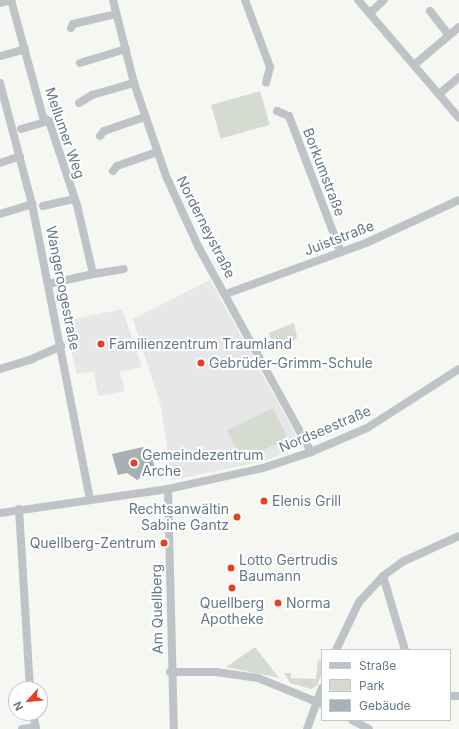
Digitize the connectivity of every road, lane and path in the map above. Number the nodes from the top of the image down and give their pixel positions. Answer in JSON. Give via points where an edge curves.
{"nodes":[{"id":1,"x":12,"y":0,"type":"edge"},
{"id":2,"x":113,"y":0,"type":"edge"},
{"id":3,"x":245,"y":0,"type":"edge"},
{"id":4,"x":358,"y":0,"type":"edge"},
{"id":5,"x":384,"y":0,"type":"edge"},
{"id":6,"x":0,"y":3,"type":"edge"},
{"id":7,"x":430,"y":11,"type":"dead end"},
{"id":8,"x":370,"y":13,"type":"junction"},
{"id":9,"x":116,"y":14,"type":"junction"},
{"id":10,"x":459,"y":27,"type":"edge"},
{"id":11,"x":70,"y":28,"type":"dead end"},
{"id":12,"x":449,"y":35,"type":"junction"},
{"id":13,"x":25,"y":49,"type":"junction"},
{"id":14,"x":126,"y":49,"type":"junction"},
{"id":15,"x":1,"y":56,"type":"edge"},
{"id":16,"x":80,"y":63,"type":"dead end"},
{"id":17,"x":414,"y":65,"type":"junction"},
{"id":18,"x":459,"y":77,"type":"edge"},
{"id":19,"x":134,"y":83,"type":"junction"},
{"id":20,"x":266,"y":83,"type":"dead end"},
{"id":21,"x":0,"y":84,"type":"edge"},
{"id":22,"x":439,"y":94,"type":"junction"},
{"id":23,"x":79,"y":103,"type":"dead end"},
{"id":24,"x":277,"y":111,"type":"dead end"},
{"id":25,"x":144,"y":117,"type":"junction"},
{"id":26,"x":459,"y":118,"type":"edge"},
{"id":27,"x":48,"y":121,"type":"junction"},
{"id":28,"x":21,"y":129,"type":"dead end"},
{"id":29,"x":100,"y":136,"type":"dead end"},
{"id":30,"x":157,"y":152,"type":"junction"},
{"id":31,"x":20,"y":156,"type":"junction"},
{"id":32,"x":0,"y":163,"type":"edge"},
{"id":33,"x":113,"y":171,"type":"dead end"},
{"id":34,"x":74,"y":199,"type":"junction"},
{"id":35,"x":459,"y":200,"type":"edge"},
{"id":36,"x":32,"y":204,"type":"junction"},
{"id":37,"x":43,"y":206,"type":"dead end"},
{"id":38,"x":0,"y":214,"type":"edge"},
{"id":39,"x":340,"y":250,"type":"junction"},
{"id":40,"x":124,"y":269,"type":"dead end"},
{"id":41,"x":93,"y":274,"type":"junction"},
{"id":42,"x":49,"y":284,"type":"junction"},
{"id":43,"x":226,"y":294,"type":"junction"},
{"id":44,"x":61,"y":346,"type":"junction"},
{"id":45,"x":0,"y":369,"type":"edge"},
{"id":46,"x":459,"y":369,"type":"edge"},
{"id":47,"x":311,"y":452,"type":"junction"},
{"id":48,"x":168,"y":489,"type":"junction"},
{"id":49,"x":90,"y":499,"type":"junction"},
{"id":50,"x":19,"y":509,"type":"junction"},
{"id":51,"x":0,"y":513,"type":"edge"},
{"id":52,"x":459,"y":536,"type":"edge"},
{"id":53,"x":383,"y":576,"type":"junction"},
{"id":54,"x":336,"y":649,"type":"edge"},
{"id":55,"x":405,"y":649,"type":"edge"},
{"id":56,"x":170,"y":672,"type":"junction"},
{"id":57,"x":30,"y":681,"type":"edge"},
{"id":58,"x":320,"y":703,"type":"edge"},
{"id":59,"x":354,"y":721,"type":"edge"},
{"id":60,"x":36,"y":728,"type":"edge"},
{"id":61,"x":22,"y":729,"type":"edge"},
{"id":62,"x":174,"y":729,"type":"edge"},
{"id":63,"x":307,"y":729,"type":"edge"},
{"id":64,"x":369,"y":729,"type":"edge"}],
"edges":[{"from":1,"to":6,"type":"street"},
{"from":1,"to":13,"type":"street","name":"Mellumer Weg"},
{"from":2,"to":9,"type":"street","name":"Norderneystraße"},
{"from":3,"to":20,"type":"street","via":[[270,67]]},
{"from":4,"to":8,"type":"street"},
{"from":5,"to":8,"type":"street"},
{"from":7,"to":12,"type":"street"},
{"from":8,"to":17,"type":"street"},
{"from":9,"to":11,"type":"street","via":[[73,24]]},
{"from":9,"to":14,"type":"street","name":"Norderneystraße"},
{"from":10,"to":12,"type":"street"},
{"from":12,"to":17,"type":"street"},
{"from":13,"to":15,"type":"street"},
{"from":13,"to":27,"type":"street","name":"Mellumer Weg","via":[[43,117]]},
{"from":14,"to":16,"type":"street"},
{"from":14,"to":19,"type":"street","name":"Norderneystraße"},
{"from":17,"to":22,"type":"street"},
{"from":18,"to":22,"type":"street"},
{"from":19,"to":23,"type":"street","via":[[92,95]]},
{"from":19,"to":25,"type":"street","name":"Norderneystraße"},
{"from":21,"to":31,"type":"street","name":"Wangeroogestraße"},
{"from":22,"to":26,"type":"street"},
{"from":24,"to":39,"type":"street","name":"Borkumstraße","via":[[290,116]]},
{"from":25,"to":29,"type":"street","via":[[104,130]]},
{"from":25,"to":30,"type":"street","name":"Norderneystraße"},
{"from":27,"to":28,"type":"street"},
{"from":27,"to":34,"type":"street","name":"Mellumer Weg"},
{"from":30,"to":33,"type":"street","via":[[117,166]]},
{"from":30,"to":43,"type":"street","name":"Norderneystraße","via":[[199,248]]},
{"from":31,"to":32,"type":"street"},
{"from":31,"to":36,"type":"street","name":"Wangeroogestraße"},
{"from":34,"to":37,"type":"street"},
{"from":34,"to":41,"type":"street","name":"Mellumer Weg"},
{"from":35,"to":39,"type":"street","name":"Juiststraße","via":[[366,243]]},
{"from":36,"to":38,"type":"street"},
{"from":36,"to":42,"type":"street","name":"Wangeroogestraße"},
{"from":39,"to":43,"type":"street","name":"Juiststraße"},
{"from":40,"to":41,"type":"street"},
{"from":41,"to":42,"type":"street"},
{"from":42,"to":44,"type":"street","name":"Wangeroogestraße"},
{"from":43,"to":47,"type":"street","name":"Norderneystraße"},
{"from":44,"to":45,"type":"street"},
{"from":44,"to":49,"type":"street","name":"Wangeroogestraße"},
{"from":46,"to":47,"type":"street","name":"Nordseestraße","via":[[367,428]]},
{"from":47,"to":48,"type":"street","name":"Nordseestraße","via":[[263,468]]},
{"from":48,"to":49,"type":"street","name":"Nordseestraße"},
{"from":48,"to":56,"type":"street","name":"Am Quellberg"},
{"from":49,"to":50,"type":"street","name":"Nordseestraße"},
{"from":50,"to":51,"type":"street","name":"Nordseestraße"},
{"from":50,"to":57,"type":"street"},
{"from":52,"to":53,"type":"street","via":[[404,561]]},
{"from":53,"to":54,"type":"street","via":[[359,602]]},
{"from":53,"to":55,"type":"street"},
{"from":56,"to":58,"type":"street","via":[[216,672],[258,678]]},
{"from":56,"to":62,"type":"street","name":"Am Quellberg"},
{"from":58,"to":63,"type":"street"},
{"from":59,"to":64,"type":"street"},
{"from":60,"to":61,"type":"street"}]}
